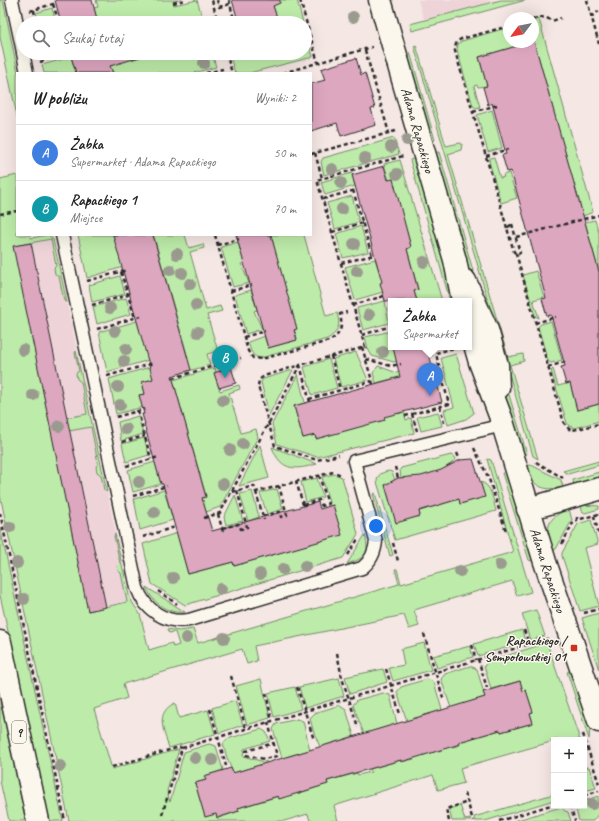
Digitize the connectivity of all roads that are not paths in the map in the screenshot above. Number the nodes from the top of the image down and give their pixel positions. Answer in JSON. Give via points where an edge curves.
{"nodes":[{"id":1,"x":12,"y":0,"type":"edge"},
{"id":2,"x":380,"y":0,"type":"edge"},
{"id":3,"x":16,"y":19,"type":"edge"},
{"id":4,"x":25,"y":60,"type":"edge"},
{"id":5,"x":28,"y":72,"type":"edge"},
{"id":6,"x":62,"y":236,"type":"edge"},
{"id":7,"x":455,"y":260,"type":"junction"},
{"id":8,"x":462,"y":298,"type":"edge"},
{"id":9,"x":472,"y":334,"type":"edge"},
{"id":10,"x":502,"y":421,"type":"junction"},
{"id":11,"x":599,"y":489,"type":"edge"},
{"id":12,"x":528,"y":509,"type":"junction"},
{"id":13,"x":0,"y":642,"type":"edge"},
{"id":14,"x":599,"y":722,"type":"edge"},
{"id":15,"x":38,"y":821,"type":"edge"}],
"edges":[{"from":1,"to":3,"type":"lane"},
{"from":2,"to":7,"type":"street","name":"Adama Rapackiego"},
{"from":4,"to":5,"type":"lane"},
{"from":6,"to":10,"type":"lane","via":[[136,588],[152,611],[164,618],[176,621],[189,620],[362,568],[372,558],[376,541],[354,461]]},
{"from":7,"to":8,"type":"street","name":"Adama Rapackiego"},
{"from":7,"to":10,"type":"street","name":"Adama Rapackiego","via":[[487,330],[497,365]]},
{"from":9,"to":10,"type":"street","name":"Adama Rapackiego"},
{"from":10,"to":12,"type":"street","name":"Adama Rapackiego"},
{"from":11,"to":12,"type":"street"},
{"from":12,"to":14,"type":"street","name":"Adama Rapackiego"},
{"from":13,"to":15,"type":"street","number":"9"}]}
